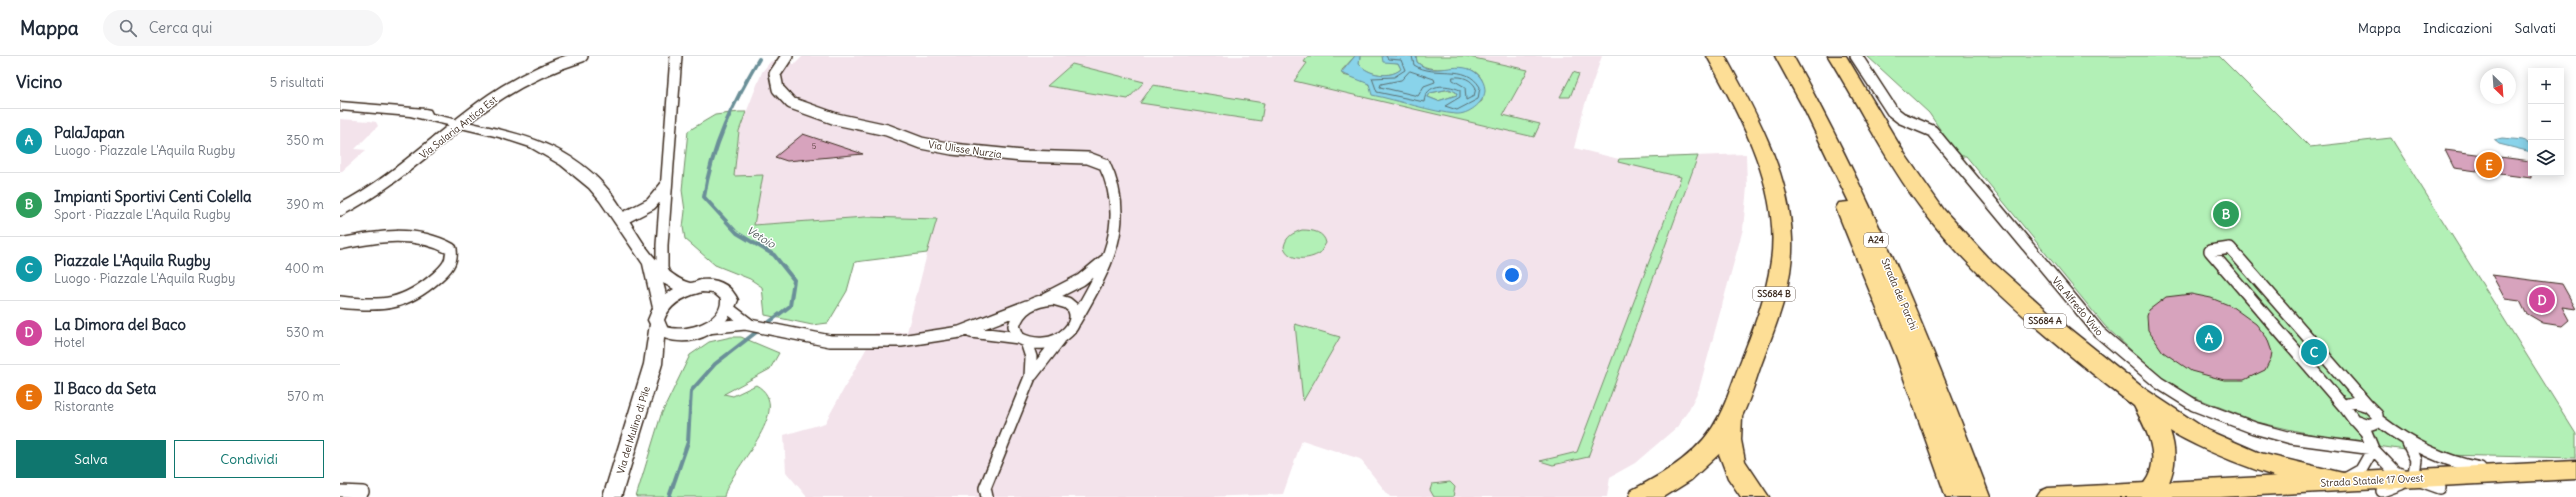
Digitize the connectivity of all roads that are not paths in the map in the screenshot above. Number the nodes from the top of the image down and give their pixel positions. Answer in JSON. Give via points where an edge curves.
{"nodes":[{"id":1,"x":582,"y":56,"type":"edge"},
{"id":2,"x":676,"y":56,"type":"edge"},
{"id":3,"x":787,"y":56,"type":"edge"},
{"id":4,"x":1716,"y":56,"type":"edge"},
{"id":5,"x":1770,"y":56,"type":"edge"},
{"id":6,"x":1784,"y":56,"type":"edge"},
{"id":7,"x":1837,"y":56,"type":"edge"},
{"id":8,"x":1856,"y":56,"type":"edge"},
{"id":9,"x":340,"y":106,"type":"edge"},
{"id":10,"x":415,"y":113,"type":"junction"},
{"id":11,"x":469,"y":116,"type":"junction"},
{"id":12,"x":457,"y":126,"type":"junction"},
{"id":13,"x":512,"y":136,"type":"junction"},
{"id":14,"x":666,"y":185,"type":"junction"},
{"id":15,"x":340,"y":210,"type":"edge"},
{"id":16,"x":622,"y":219,"type":"junction"},
{"id":17,"x":340,"y":244,"type":"edge"},
{"id":18,"x":1109,"y":257,"type":"junction"},
{"id":19,"x":649,"y":262,"type":"junction"},
{"id":20,"x":665,"y":278,"type":"junction"},
{"id":21,"x":690,"y":288,"type":"junction"},
{"id":22,"x":1044,"y":300,"type":"junction"},
{"id":23,"x":340,"y":302,"type":"edge"},
{"id":24,"x":1027,"y":306,"type":"junction"},
{"id":25,"x":340,"y":308,"type":"edge"},
{"id":26,"x":661,"y":308,"type":"junction"},
{"id":27,"x":360,"y":311,"type":"dead end"},
{"id":28,"x":731,"y":311,"type":"junction"},
{"id":29,"x":1075,"y":321,"type":"junction"},
{"id":30,"x":751,"y":325,"type":"junction"},
{"id":31,"x":657,"y":326,"type":"junction"},
{"id":32,"x":701,"y":331,"type":"junction"},
{"id":33,"x":960,"y":332,"type":"junction"},
{"id":34,"x":1062,"y":337,"type":"junction"},
{"id":35,"x":1022,"y":340,"type":"junction"},
{"id":36,"x":653,"y":364,"type":"junction"},
{"id":37,"x":1030,"y":378,"type":"junction"},
{"id":38,"x":2134,"y":392,"type":"junction"},
{"id":39,"x":2368,"y":406,"type":"junction"},
{"id":40,"x":2346,"y":409,"type":"junction"},
{"id":41,"x":1732,"y":413,"type":"junction"},
{"id":42,"x":2378,"y":420,"type":"junction"},
{"id":43,"x":2356,"y":422,"type":"junction"},
{"id":44,"x":1944,"y":431,"type":"junction"},
{"id":45,"x":2407,"y":442,"type":"junction"},
{"id":46,"x":2373,"y":450,"type":"junction"},
{"id":47,"x":2576,"y":470,"type":"edge"},
{"id":48,"x":2522,"y":473,"type":"junction"},
{"id":49,"x":2409,"y":478,"type":"junction"},
{"id":50,"x":2338,"y":481,"type":"junction"},
{"id":51,"x":2576,"y":481,"type":"edge"},
{"id":52,"x":2440,"y":488,"type":"junction"},
{"id":53,"x":340,"y":491,"type":"edge"},
{"id":54,"x":2382,"y":491,"type":"junction"},
{"id":55,"x":363,"y":492,"type":"dead end"},
{"id":56,"x":2148,"y":494,"type":"edge"},
{"id":57,"x":612,"y":497,"type":"edge"},
{"id":58,"x":987,"y":497,"type":"edge"},
{"id":59,"x":1641,"y":497,"type":"edge"},
{"id":60,"x":1757,"y":497,"type":"edge"},
{"id":61,"x":1958,"y":497,"type":"edge"},
{"id":62,"x":1978,"y":497,"type":"edge"},
{"id":63,"x":2048,"y":497,"type":"edge"},
{"id":64,"x":2277,"y":497,"type":"edge"}],
"edges":[{"from":1,"to":11,"type":"street","name":"Via Salaria Antica Est","via":[[518,83]]},
{"from":2,"to":14,"type":"street"},
{"from":3,"to":18,"type":"street","name":"Via Ulisse Nurzia","via":[[775,74],[778,89],[788,101],[808,110],[952,150],[1098,160],[1109,172],[1117,206]]},
{"from":4,"to":41,"type":"highway","number":"SS684 B","via":[[1766,161],[1776,192],[1782,227],[1781,259],[1774,295]]},
{"from":5,"to":44,"type":"highway","name":"Strada dei Parchi","number":"A24","via":[[1831,174],[1907,356]]},
{"from":6,"to":44,"type":"highway","name":"Strada dei Parchi","number":"A24","via":[[1808,97],[1855,192],[1889,269]]},
{"from":7,"to":38,"type":"highway","number":"SS684 A","via":[[1918,188],[1944,223],[2017,296]]},
{"from":8,"to":46,"type":"street","name":"Via Alfredo Vivio","via":[[1892,111],[1901,118],[1932,131],[2099,332],[2159,383],[2194,405],[2254,428],[2291,438]]},
{"from":9,"to":10,"type":"street"},
{"from":10,"to":11,"type":"street"},
{"from":10,"to":12,"type":"street"},
{"from":11,"to":12,"type":"street","name":"Via Salaria Antica Est"},
{"from":11,"to":13,"type":"street","via":[[491,123]]},
{"from":12,"to":13,"type":"street"},
{"from":12,"to":15,"type":"street","name":"Via Salaria Antica Est","via":[[392,179]]},
{"from":13,"to":16,"type":"street","via":[[534,144],[575,168],[593,184]]},
{"from":14,"to":16,"type":"street","via":[[651,204]]},
{"from":14,"to":20,"type":"street","via":[[662,258]]},
{"from":16,"to":19,"type":"street"},
{"from":17,"to":23,"type":"street","via":[[402,236],[441,243],[451,249],[453,257],[450,265],[419,294],[408,300],[366,306]]},
{"from":18,"to":22,"type":"street","via":[[1081,280]]},
{"from":18,"to":29,"type":"street","name":"Via Ulisse Nurzia"},
{"from":19,"to":20,"type":"street"},
{"from":19,"to":26,"type":"street"},
{"from":20,"to":21,"type":"street"},
{"from":21,"to":26,"type":"street"},
{"from":21,"to":28,"type":"street","via":[[722,288],[730,300]]},
{"from":22,"to":24,"type":"street"},
{"from":22,"to":29,"type":"street","via":[[1057,299],[1069,303],[1076,314]]},
{"from":24,"to":33,"type":"street"},
{"from":24,"to":35,"type":"street","via":[[1015,319],[1015,332]]},
{"from":25,"to":27,"type":"street"},
{"from":26,"to":31,"type":"street","name":"Via del Mulino di Pile","via":[[656,320]]},
{"from":28,"to":30,"type":"street"},
{"from":28,"to":32,"type":"street","name":"Via del Mulino di Pile"},
{"from":29,"to":34,"type":"street"},
{"from":30,"to":32,"type":"street","via":[[725,325]]},
{"from":30,"to":33,"type":"street","via":[[830,341],[915,339]]},
{"from":31,"to":32,"type":"street","via":[[661,331],[676,336]]},
{"from":31,"to":36,"type":"street","name":"Via del Mulino di Pile"},
{"from":32,"to":36,"type":"street","name":"Via del Mulino di Pile","via":[[670,346]]},
{"from":33,"to":35,"type":"street","via":[[982,332]]},
{"from":34,"to":35,"type":"street","via":[[1043,344]]},
{"from":34,"to":37,"type":"street"},
{"from":35,"to":37,"type":"street","via":[[1031,357]]},
{"from":36,"to":57,"type":"street","name":"Via del Mulino di Pile"},
{"from":37,"to":58,"type":"street","via":[[985,488]]},
{"from":38,"to":50,"type":"highway","number":"SS684 A","via":[[2182,427],[2218,445],[2279,468]]},
{"from":38,"to":56,"type":"highway","number":"SS684 A","via":[[2153,418],[2163,448],[2163,469]]},
{"from":39,"to":40,"type":"street","via":[[2355,402],[2348,404]]},
{"from":39,"to":40,"type":"street","via":[[2230,248],[2210,250]]},
{"from":39,"to":42,"type":"street","via":[[2375,412]]},
{"from":40,"to":43,"type":"street"},
{"from":41,"to":59,"type":"highway","number":"SS684 B","via":[[1716,440],[1688,468],[1663,486]]},
{"from":41,"to":60,"type":"highway","number":"SS684 B","via":[[1729,435],[1732,464],[1741,481]]},
{"from":42,"to":43,"type":"street","via":[[2371,425]]},
{"from":42,"to":45,"type":"street"},
{"from":43,"to":46,"type":"street","via":[[2366,432]]},
{"from":44,"to":61,"type":"highway","name":"Strada dei Parchi","number":"A24"},
{"from":44,"to":62,"type":"highway","name":"Strada dei Parchi","number":"A24"},
{"from":45,"to":48,"type":"street","via":[[2453,464]]},
{"from":45,"to":49,"type":"street","via":[[2413,451],[2416,465],[2414,474]]},
{"from":46,"to":49,"type":"street","via":[[2388,467]]},
{"from":46,"to":50,"type":"street","via":[[2362,470]]},
{"from":47,"to":48,"type":"main road","name":"Strada Statale 17 Ovest"},
{"from":48,"to":49,"type":"main road","name":"Strada Statale 17 Ovest"},
{"from":49,"to":50,"type":"main road","name":"Strada Statale 17 Ovest"},
{"from":49,"to":52,"type":"street"},
{"from":49,"to":54,"type":"street"},
{"from":50,"to":56,"type":"main road","name":"Strada Statale 17 Ovest"},
{"from":51,"to":52,"type":"main road","name":"Strada Statale 17 Ovest"},
{"from":52,"to":54,"type":"main road","name":"Strada Statale 17 Ovest"},
{"from":53,"to":55,"type":"street"},
{"from":54,"to":64,"type":"main road","name":"Strada Statale 17 Ovest"},
{"from":56,"to":63,"type":"main road","name":"Strada Statale 17 Ovest"}]}
